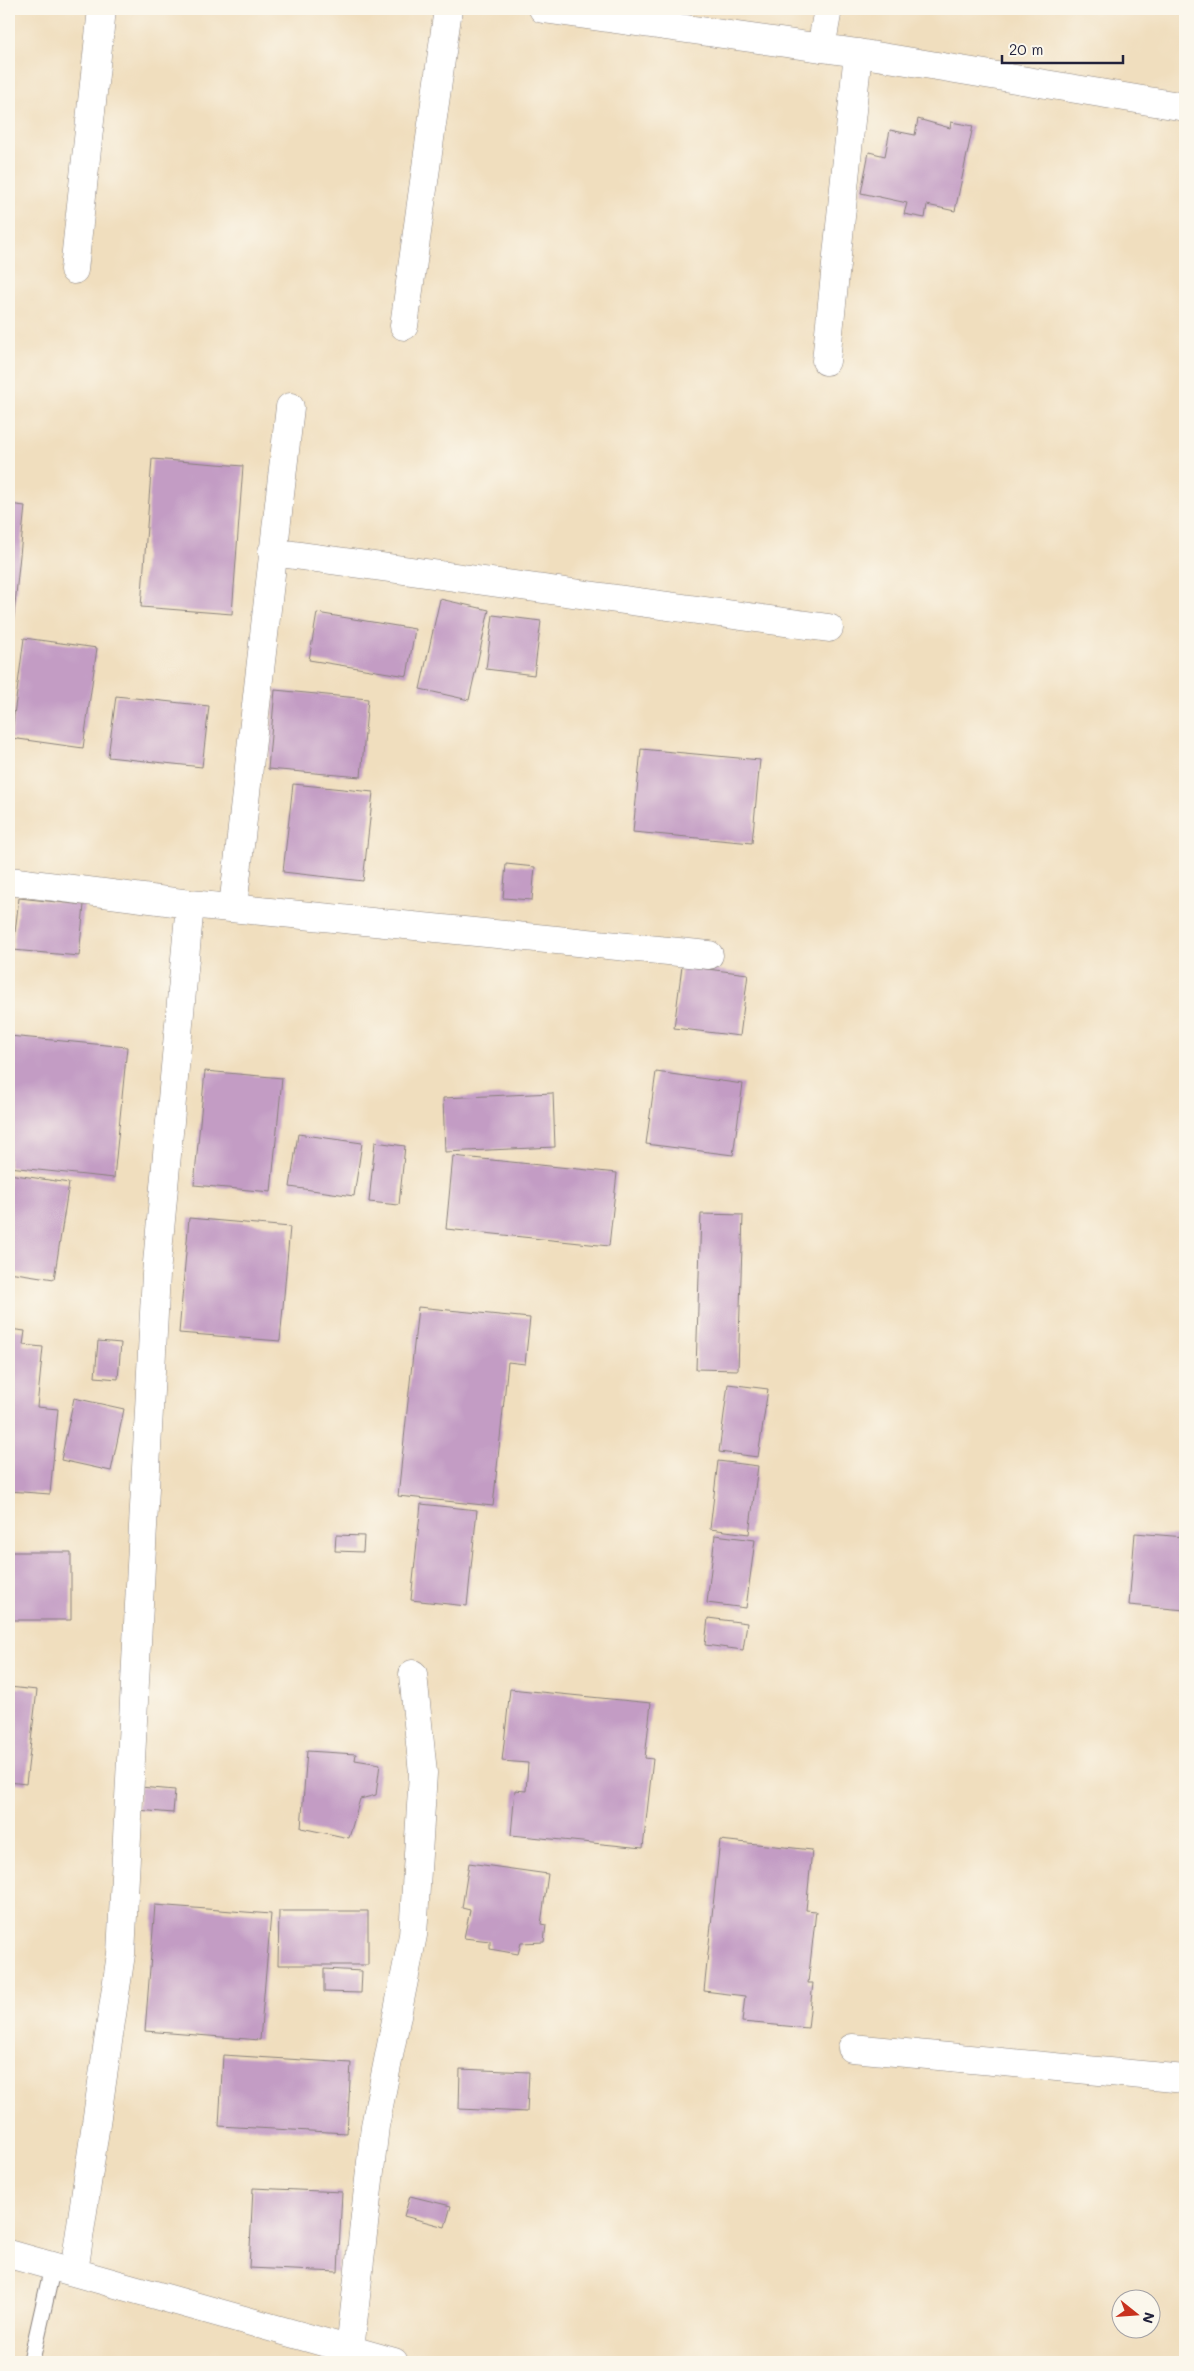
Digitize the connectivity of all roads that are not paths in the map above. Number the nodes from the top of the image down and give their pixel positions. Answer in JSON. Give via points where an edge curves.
{"nodes":[{"id":1,"x":102,"y":9,"type":"edge"},
{"id":2,"x":448,"y":9,"type":"edge"},
{"id":3,"x":543,"y":9,"type":"edge"},
{"id":4,"x":828,"y":9,"type":"edge"},
{"id":5,"x":821,"y":48,"type":"junction"},
{"id":6,"x":858,"y":53,"type":"junction"},
{"id":7,"x":1185,"y":107,"type":"edge"},
{"id":8,"x":74,"y":270,"type":"dead end"},
{"id":9,"x":404,"y":326,"type":"dead end"},
{"id":10,"x":826,"y":361,"type":"dead end"},
{"id":11,"x":290,"y":407,"type":"dead end"},
{"id":12,"x":272,"y":552,"type":"junction"},
{"id":13,"x":829,"y":628,"type":"dead end"},
{"id":14,"x":9,"y":881,"type":"edge"},
{"id":15,"x":190,"y":904,"type":"junction"},
{"id":16,"x":233,"y":907,"type":"junction"},
{"id":17,"x":709,"y":955,"type":"dead end"},
{"id":18,"x":412,"y":1674,"type":"dead end"},
{"id":19,"x":852,"y":2048,"type":"dead end"},
{"id":20,"x":1185,"y":2079,"type":"edge"},
{"id":21,"x":9,"y":2254,"type":"edge"},
{"id":22,"x":63,"y":2269,"type":"junction"},
{"id":23,"x":350,"y":2350,"type":"junction"},
{"id":24,"x":31,"y":2362,"type":"edge"},
{"id":25,"x":394,"y":2362,"type":"edge"}],
"edges":[{"from":1,"to":8,"type":"street"},
{"from":2,"to":9,"type":"street"},
{"from":3,"to":5,"type":"street"},
{"from":4,"to":5,"type":"street"},
{"from":5,"to":6,"type":"street"},
{"from":6,"to":7,"type":"street"},
{"from":6,"to":10,"type":"street"},
{"from":11,"to":12,"type":"street"},
{"from":12,"to":13,"type":"street"},
{"from":12,"to":16,"type":"street"},
{"from":14,"to":15,"type":"street"},
{"from":15,"to":16,"type":"street"},
{"from":15,"to":22,"type":"street","via":[[156,1274],[121,1954]]},
{"from":16,"to":17,"type":"street"},
{"from":18,"to":23,"type":"street","via":[[423,1773],[413,1934],[375,2126]]},
{"from":19,"to":20,"type":"street"},
{"from":21,"to":22,"type":"street"},
{"from":22,"to":23,"type":"street"},
{"from":22,"to":24,"type":"lane"},
{"from":23,"to":25,"type":"street"}]}
